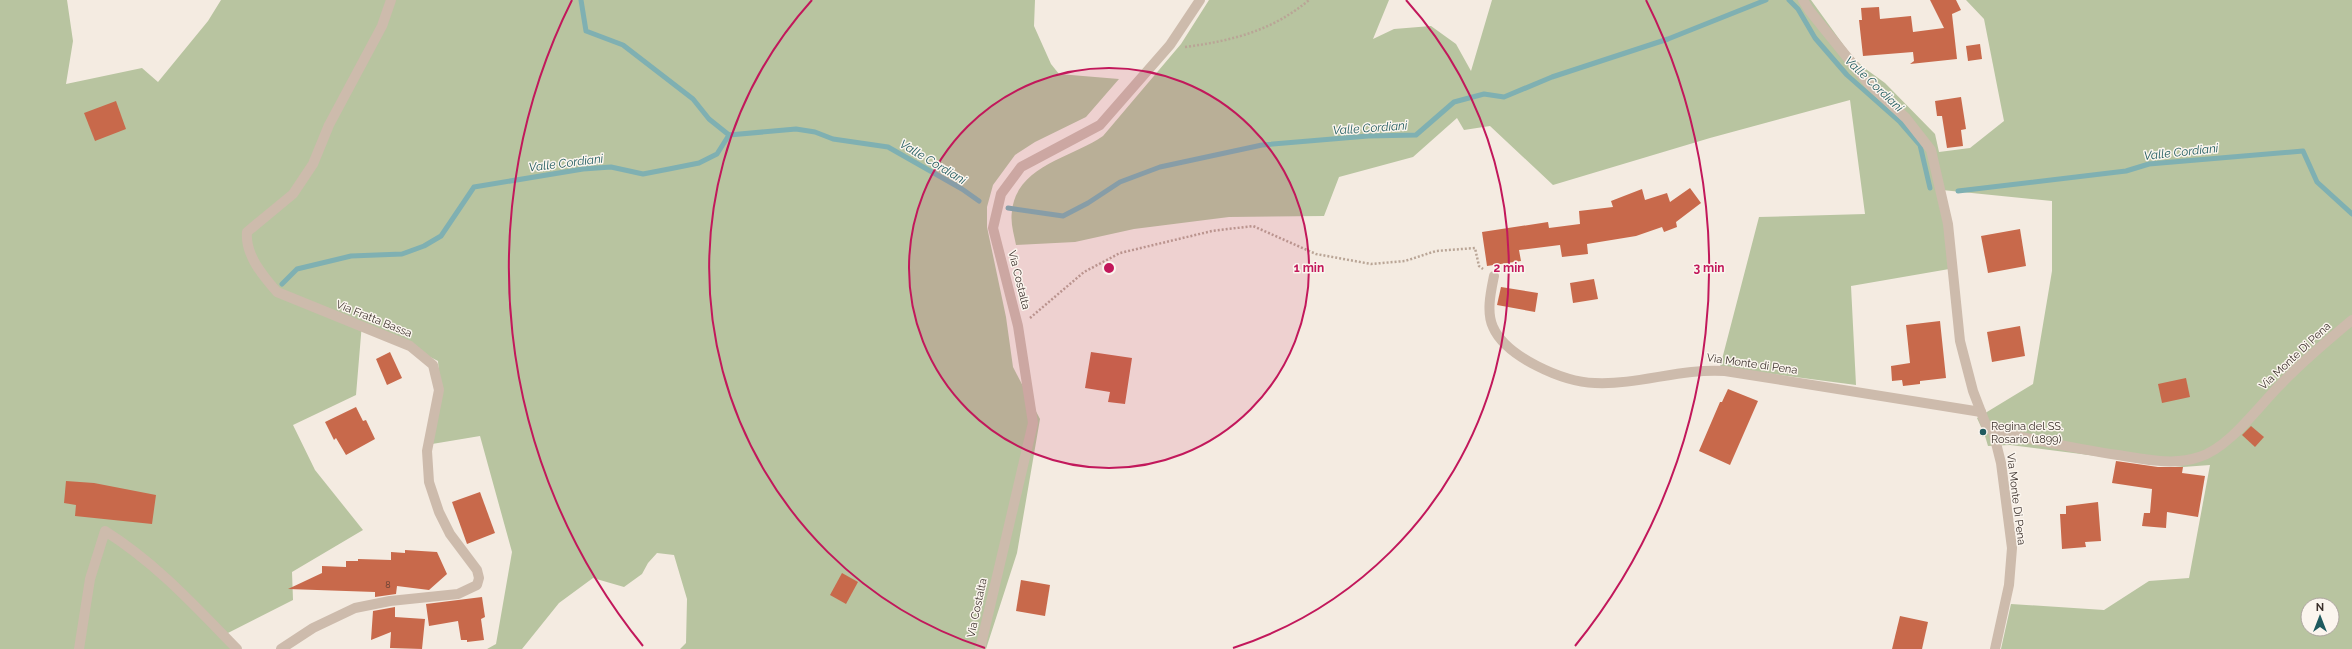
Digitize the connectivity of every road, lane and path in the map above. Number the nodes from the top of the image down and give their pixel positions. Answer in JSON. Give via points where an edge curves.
{"nodes":[{"id":1,"x":391,"y":0,"type":"edge"},
{"id":2,"x":1200,"y":0,"type":"edge"},
{"id":3,"x":1309,"y":0,"type":"edge"},
{"id":4,"x":1803,"y":0,"type":"edge"},
{"id":5,"x":1170,"y":45,"type":"junction"},
{"id":6,"x":1494,"y":276,"type":"joint"},
{"id":7,"x":2352,"y":320,"type":"edge"},
{"id":8,"x":1018,"y":326,"type":"junction"},
{"id":9,"x":1981,"y":412,"type":"junction"},
{"id":10,"x":1993,"y":431,"type":"junction"},
{"id":11,"x":78,"y":649,"type":"edge"},
{"id":12,"x":236,"y":649,"type":"edge"},
{"id":13,"x":281,"y":649,"type":"edge"},
{"id":14,"x":980,"y":649,"type":"edge"},
{"id":15,"x":1995,"y":649,"type":"edge"}],
"edges":[{"from":1,"to":13,"type":"street","name":"Via Fratta Bassa","via":[[382,26],[329,125],[313,164],[293,194],[247,232],[246,243],[262,274],[277,292],[410,346],[433,365],[439,390],[427,451],[429,482],[450,534],[477,570],[479,578],[477,586],[458,594],[390,601],[355,608],[313,628]]},
{"from":2,"to":5,"type":"street","name":"Via Costalta"},
{"from":3,"to":5,"type":"path","via":[[1295,12],[1259,32],[1191,46]]},
{"from":4,"to":9,"type":"street","via":[[1868,83],[1906,118],[1931,150],[1948,224],[1960,341]]},
{"from":5,"to":8,"type":"street","name":"Via Costalta","via":[[1100,125],[1021,167],[1001,194],[993,228]]},
{"from":6,"to":8,"type":"path","via":[[1479,266],[1475,248],[1436,251],[1405,261],[1371,264],[1316,254],[1254,226],[1212,231],[1120,253],[1084,272]]},
{"from":6,"to":9,"type":"street","name":"Via Monte di Pena","via":[[1490,311],[1492,326],[1500,338],[1526,360],[1571,379],[1595,383],[1627,382],[1702,369]]},
{"from":7,"to":10,"type":"street","name":"Via Monte Di Pena","via":[[2280,384],[2237,430],[2200,457],[2156,461],[2090,451]]},
{"from":8,"to":14,"type":"street","name":"Via Costalta","via":[[1032,423]]},
{"from":9,"to":10,"type":"street","via":[[1986,424]]},
{"from":10,"to":15,"type":"street","name":"Via Monte Di Pena","via":[[2001,463],[2012,548],[2009,586]]},
{"from":11,"to":12,"type":"street","via":[[90,578],[105,531],[134,548],[180,588]]}]}
